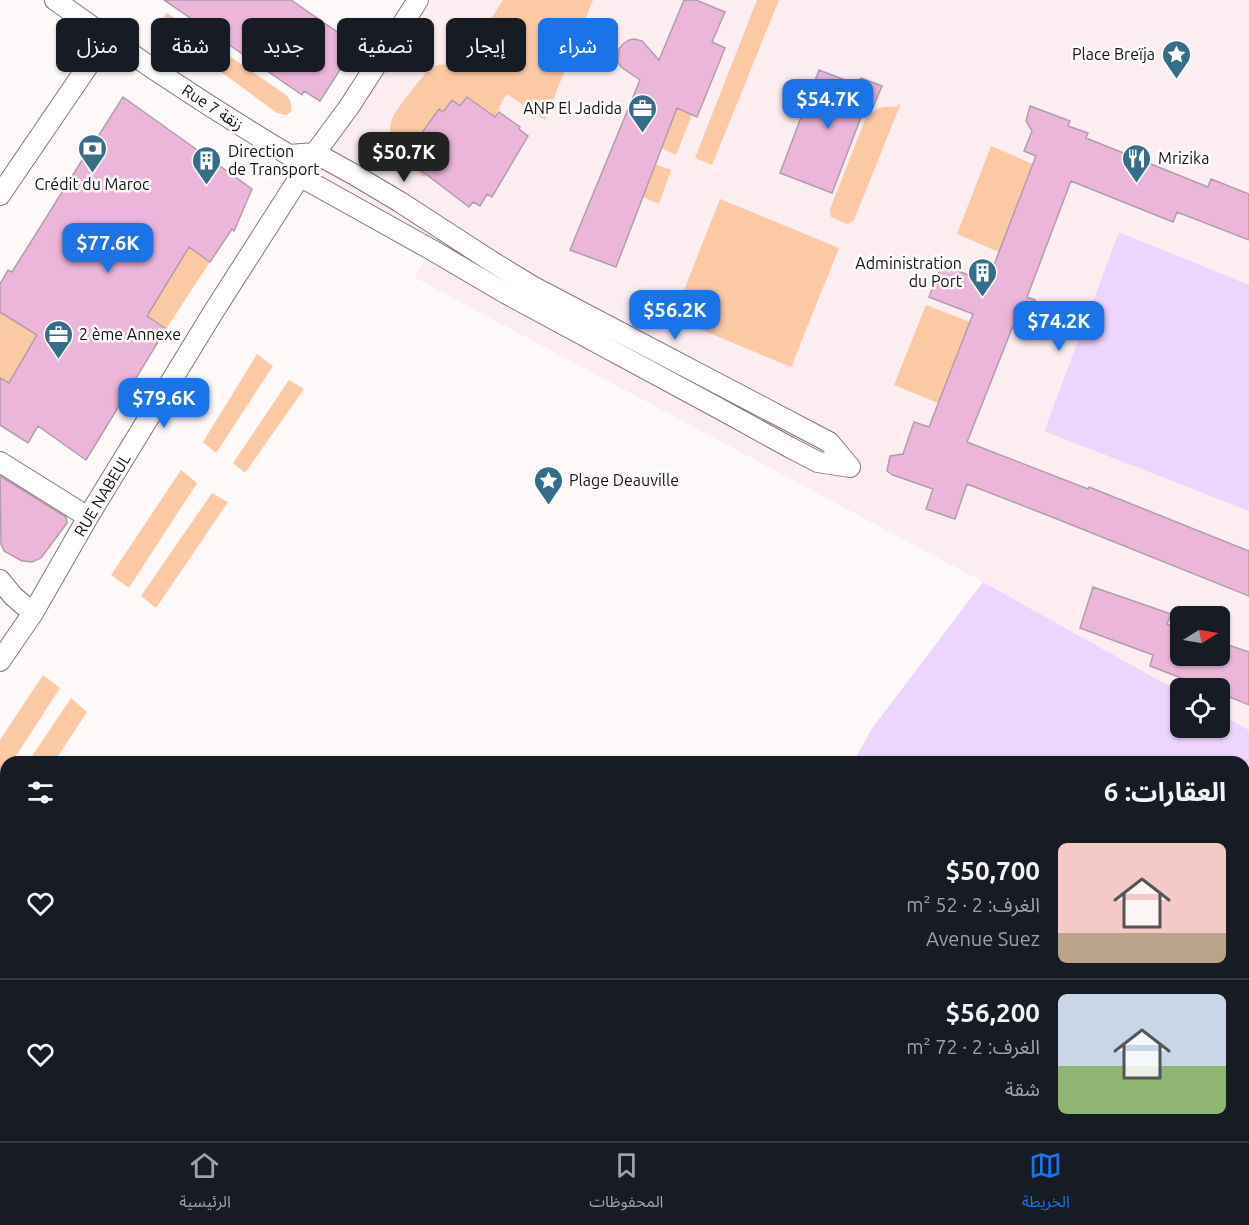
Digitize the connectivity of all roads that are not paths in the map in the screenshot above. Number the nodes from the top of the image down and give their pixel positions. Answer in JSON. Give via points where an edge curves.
{"nodes":[{"id":1,"x":55,"y":0,"type":"edge"},
{"id":2,"x":418,"y":0,"type":"edge"},
{"id":3,"x":80,"y":18,"type":"edge"},
{"id":4,"x":139,"y":59,"type":"edge"},
{"id":5,"x":84,"y":72,"type":"edge"},
{"id":6,"x":315,"y":153,"type":"junction"},
{"id":7,"x":289,"y":155,"type":"junction"},
{"id":8,"x":301,"y":177,"type":"junction"},
{"id":9,"x":0,"y":195,"type":"edge"},
{"id":10,"x":470,"y":247,"type":"junction"},
{"id":11,"x":459,"y":266,"type":"junction"},
{"id":12,"x":560,"y":312,"type":"junction"},
{"id":13,"x":0,"y":462,"type":"edge"},
{"id":14,"x":88,"y":517,"type":"junction"},
{"id":15,"x":0,"y":580,"type":"edge"},
{"id":16,"x":33,"y":613,"type":"junction"},
{"id":17,"x":0,"y":661,"type":"edge"}],
"edges":[{"from":1,"to":3,"type":"street","name":"Rue 7 زنقة"},
{"from":2,"to":6,"type":"street","name":"RUE NABEUL"},
{"from":4,"to":7,"type":"street","name":"Rue 7 زنقة"},
{"from":5,"to":9,"type":"street"},
{"from":6,"to":7,"type":"street"},
{"from":6,"to":8,"type":"street","name":"RUE NABEUL"},
{"from":6,"to":10,"type":"street"},
{"from":7,"to":8,"type":"street"},
{"from":8,"to":11,"type":"street"},
{"from":8,"to":14,"type":"street","name":"RUE NABEUL"},
{"from":10,"to":11,"type":"street"},
{"from":10,"to":12,"type":"street"},
{"from":11,"to":12,"type":"street"},
{"from":12,"to":12,"type":"street","via":[[789,447],[818,462],[850,467],[829,442]]},
{"from":13,"to":14,"type":"street"},
{"from":14,"to":16,"type":"street","name":"RUE NABEUL"},
{"from":15,"to":16,"type":"street"},
{"from":16,"to":17,"type":"street","name":"RUE NABEUL"}]}
